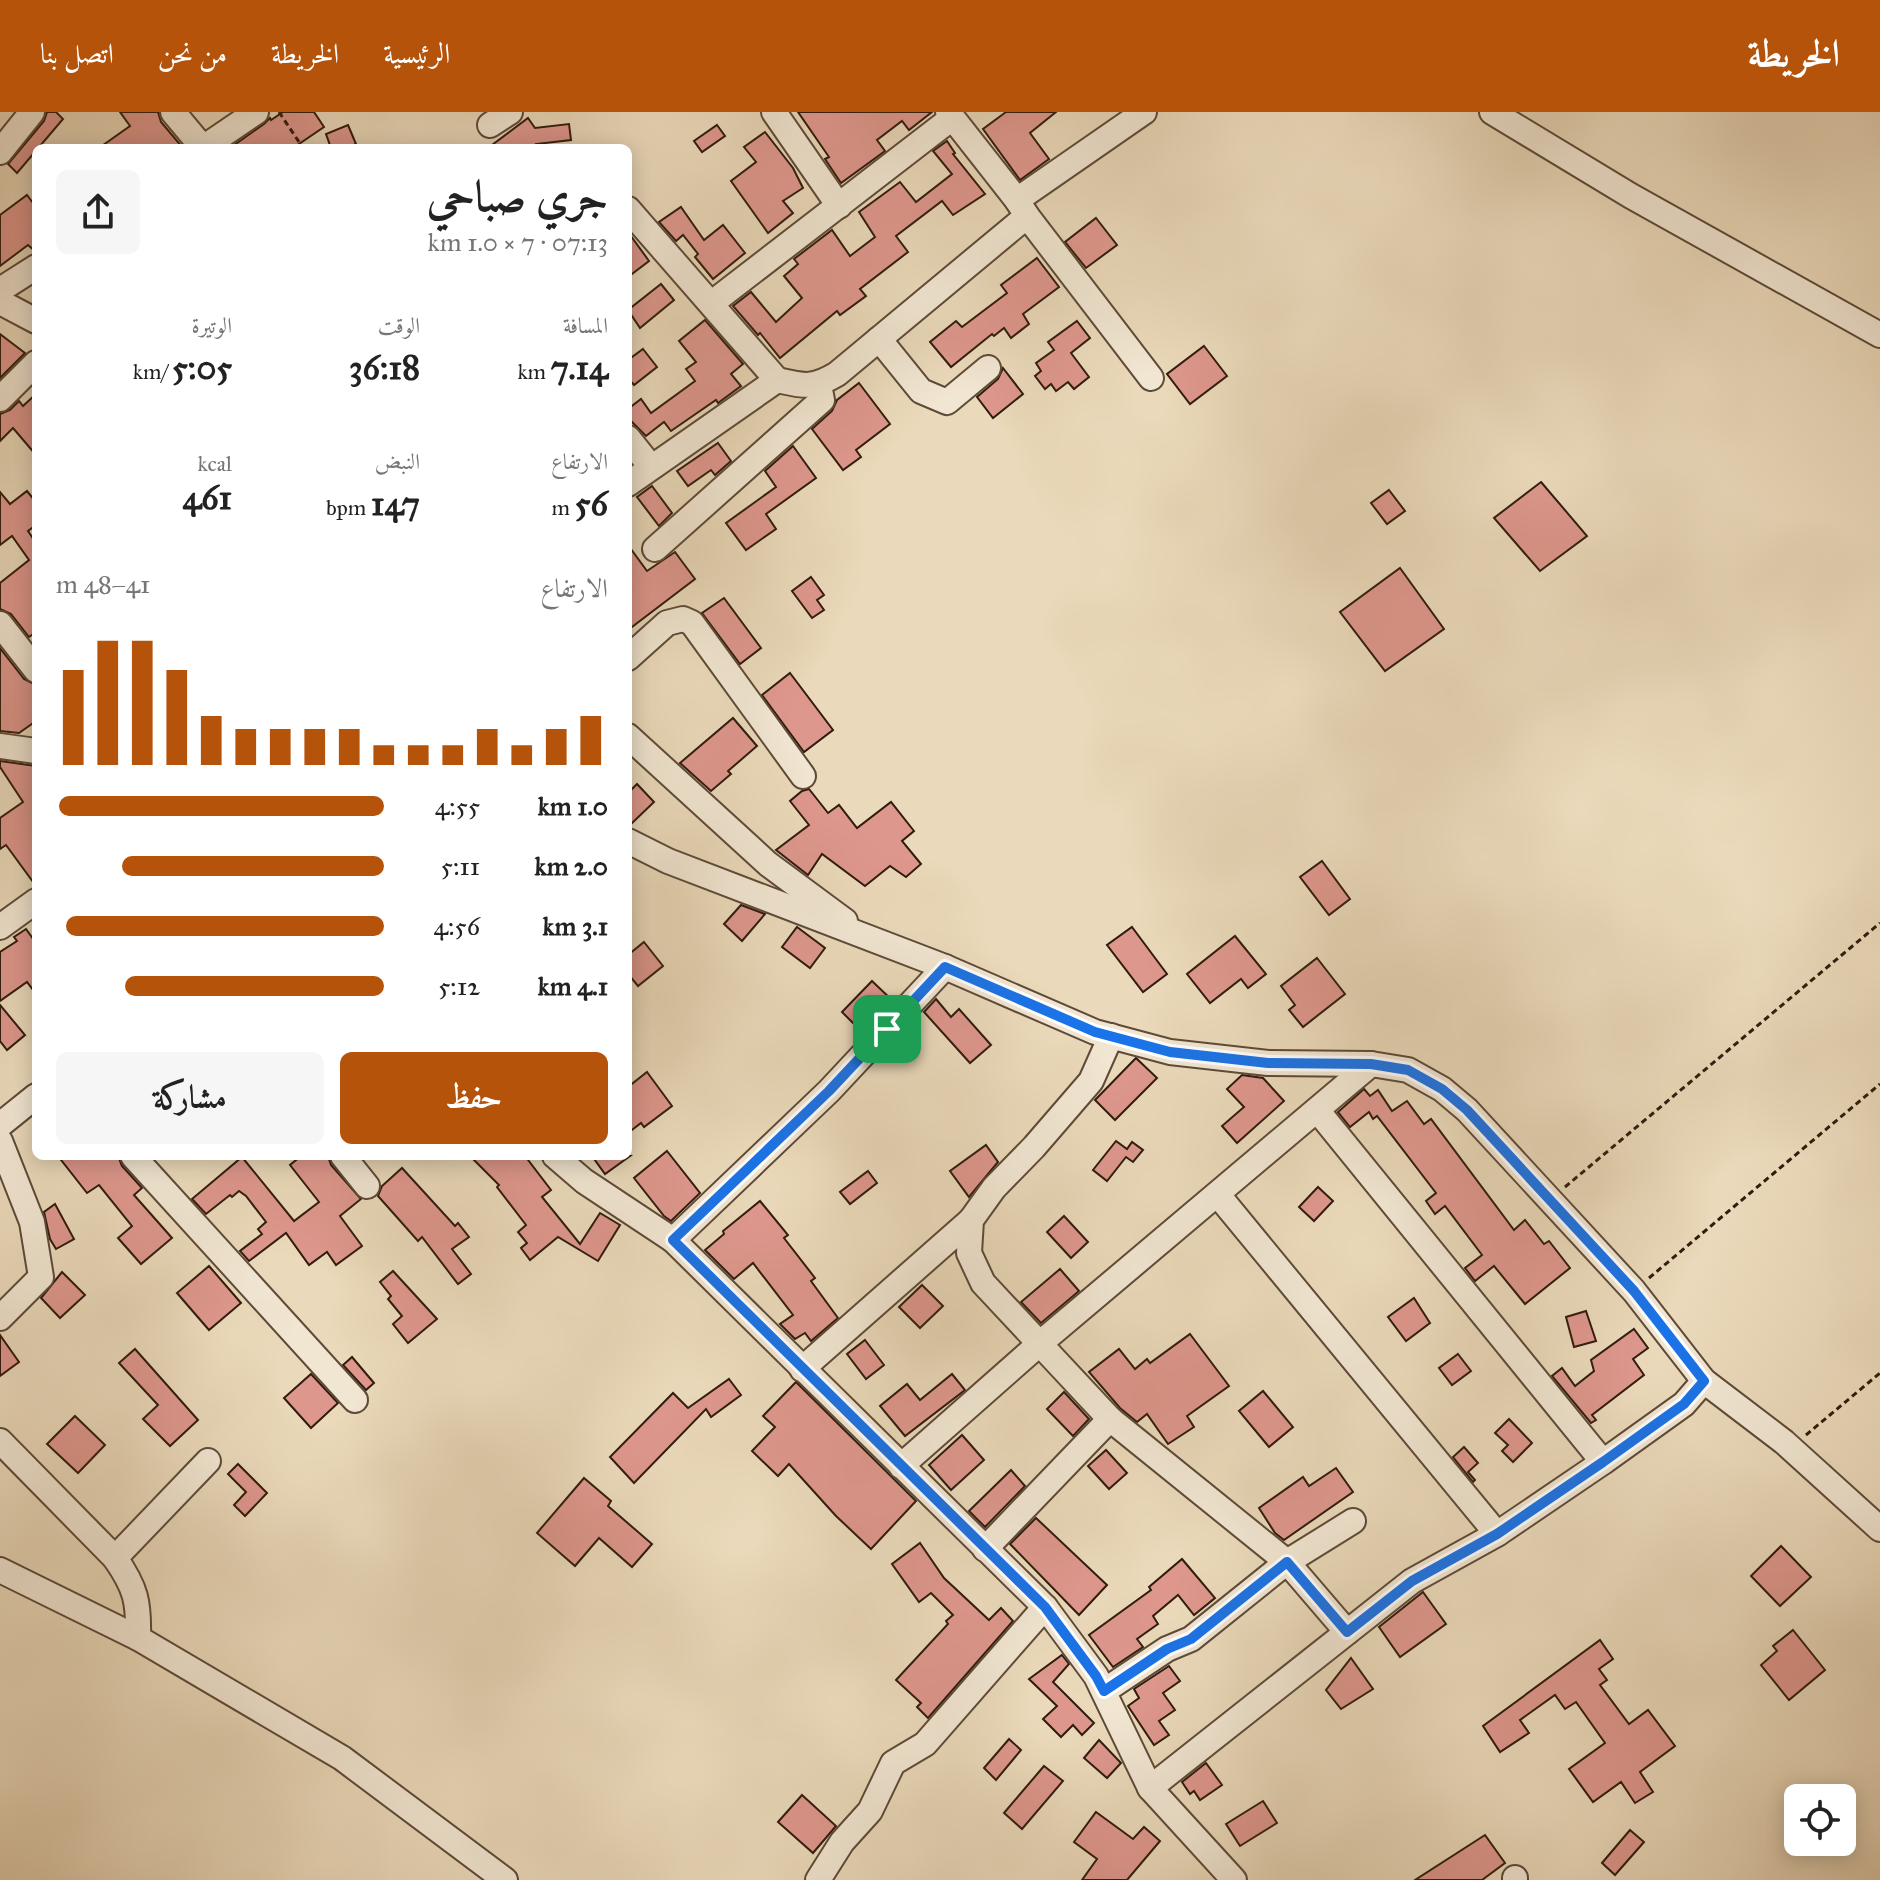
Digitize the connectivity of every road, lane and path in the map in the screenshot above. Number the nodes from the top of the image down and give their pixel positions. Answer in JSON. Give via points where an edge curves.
{"nodes":[{"id":1,"x":32,"y":112,"type":"edge"},
{"id":2,"x":173,"y":112,"type":"edge"},
{"id":3,"x":256,"y":112,"type":"edge"},
{"id":4,"x":279,"y":112,"type":"edge"},
{"id":5,"x":774,"y":112,"type":"edge"},
{"id":6,"x":1144,"y":112,"type":"edge"},
{"id":7,"x":1492,"y":112,"type":"edge"},
{"id":8,"x":950,"y":115,"type":"edge"},
{"id":9,"x":200,"y":144,"type":"edge"},
{"id":10,"x":209,"y":144,"type":"edge"},
{"id":11,"x":300,"y":144,"type":"edge"},
{"id":12,"x":0,"y":152,"type":"edge"},
{"id":13,"x":839,"y":206,"type":"junction"},
{"id":14,"x":1022,"y":208,"type":"junction"},
{"id":15,"x":632,"y":213,"type":"edge"},
{"id":16,"x":32,"y":270,"type":"edge"},
{"id":17,"x":0,"y":290,"type":"edge"},
{"id":18,"x":0,"y":302,"type":"edge"},
{"id":19,"x":712,"y":303,"type":"junction"},
{"id":20,"x":32,"y":319,"type":"edge"},
{"id":21,"x":1880,"y":335,"type":"edge"},
{"id":22,"x":879,"y":339,"type":"junction"},
{"id":23,"x":32,"y":367,"type":"edge"},
{"id":24,"x":988,"y":368,"type":"dead end"},
{"id":25,"x":1151,"y":378,"type":"dead end"},
{"id":26,"x":777,"y":380,"type":"junction"},
{"id":27,"x":819,"y":385,"type":"junction"},
{"id":28,"x":0,"y":399,"type":"edge"},
{"id":29,"x":632,"y":443,"type":"edge"},
{"id":30,"x":651,"y":467,"type":"junction"},
{"id":31,"x":632,"y":481,"type":"edge"},
{"id":32,"x":655,"y":549,"type":"dead end"},
{"id":33,"x":0,"y":624,"type":"edge"},
{"id":34,"x":632,"y":654,"type":"edge"},
{"id":35,"x":32,"y":665,"type":"edge"},
{"id":36,"x":632,"y":740,"type":"edge"},
{"id":37,"x":0,"y":746,"type":"edge"},
{"id":38,"x":32,"y":750,"type":"edge"},
{"id":39,"x":803,"y":776,"type":"dead end"},
{"id":40,"x":632,"y":843,"type":"edge"},
{"id":41,"x":32,"y":904,"type":"edge"},
{"id":42,"x":1880,"y":923,"type":"edge"},
{"id":43,"x":0,"y":927,"type":"edge"},
{"id":44,"x":856,"y":933,"type":"junction"},
{"id":45,"x":945,"y":967,"type":"junction"},
{"id":46,"x":1111,"y":1036,"type":"junction"},
{"id":47,"x":1371,"y":1064,"type":"junction"},
{"id":48,"x":1880,"y":1084,"type":"edge"},
{"id":49,"x":32,"y":1099,"type":"edge"},
{"id":50,"x":1317,"y":1110,"type":"junction"},
{"id":51,"x":0,"y":1125,"type":"edge"},
{"id":52,"x":0,"y":1141,"type":"edge"},
{"id":53,"x":137,"y":1160,"type":"edge"},
{"id":54,"x":346,"y":1160,"type":"edge"},
{"id":55,"x":560,"y":1160,"type":"edge"},
{"id":56,"x":367,"y":1186,"type":"dead end"},
{"id":57,"x":1218,"y":1195,"type":"junction"},
{"id":58,"x":1550,"y":1200,"type":"junction"},
{"id":59,"x":971,"y":1220,"type":"junction"},
{"id":60,"x":673,"y":1240,"type":"junction"},
{"id":61,"x":1634,"y":1291,"type":"junction"},
{"id":62,"x":0,"y":1318,"type":"edge"},
{"id":63,"x":1038,"y":1345,"type":"junction"},
{"id":64,"x":802,"y":1369,"type":"junction"},
{"id":65,"x":1880,"y":1373,"type":"edge"},
{"id":66,"x":1704,"y":1381,"type":"junction"},
{"id":67,"x":355,"y":1400,"type":"dead end"},
{"id":68,"x":1110,"y":1419,"type":"junction"},
{"id":69,"x":0,"y":1441,"type":"edge"},
{"id":70,"x":1790,"y":1448,"type":"junction"},
{"id":71,"x":208,"y":1461,"type":"dead end"},
{"id":72,"x":1603,"y":1462,"type":"junction"},
{"id":73,"x":901,"y":1466,"type":"junction"},
{"id":74,"x":1353,"y":1521,"type":"dead end"},
{"id":75,"x":1880,"y":1529,"type":"edge"},
{"id":76,"x":1497,"y":1534,"type":"junction"},
{"id":77,"x":985,"y":1549,"type":"junction"},
{"id":78,"x":115,"y":1558,"type":"junction"},
{"id":79,"x":1287,"y":1562,"type":"junction"},
{"id":80,"x":0,"y":1570,"type":"edge"},
{"id":81,"x":1045,"y":1607,"type":"junction"},
{"id":82,"x":1347,"y":1632,"type":"junction"},
{"id":83,"x":138,"y":1638,"type":"junction"},
{"id":84,"x":1104,"y":1691,"type":"junction"},
{"id":85,"x":1150,"y":1788,"type":"junction"},
{"id":86,"x":505,"y":1880,"type":"edge"},
{"id":87,"x":818,"y":1880,"type":"edge"},
{"id":88,"x":1234,"y":1880,"type":"edge"}],
"edges":[{"from":1,"to":12,"type":"street"},
{"from":2,"to":9,"type":"street"},
{"from":3,"to":10,"type":"street"},
{"from":4,"to":11,"type":"path"},
{"from":5,"to":13,"type":"street"},
{"from":6,"to":14,"type":"street"},
{"from":7,"to":21,"type":"street"},
{"from":8,"to":13,"type":"street"},
{"from":8,"to":14,"type":"street"},
{"from":13,"to":19,"type":"street"},
{"from":14,"to":22,"type":"street"},
{"from":14,"to":25,"type":"street"},
{"from":15,"to":19,"type":"street"},
{"from":16,"to":17,"type":"street"},
{"from":18,"to":20,"type":"street"},
{"from":19,"to":26,"type":"street"},
{"from":22,"to":24,"type":"street","via":[[921,391],[947,402]]},
{"from":22,"to":27,"type":"street"},
{"from":23,"to":28,"type":"street"},
{"from":26,"to":27,"type":"street"},
{"from":26,"to":30,"type":"street"},
{"from":27,"to":32,"type":"street","via":[[822,400]]},
{"from":29,"to":30,"type":"street"},
{"from":30,"to":31,"type":"street"},
{"from":33,"to":35,"type":"street"},
{"from":34,"to":39,"type":"street","via":[[667,623],[692,623]]},
{"from":36,"to":44,"type":"street","via":[[768,864]]},
{"from":37,"to":38,"type":"street"},
{"from":40,"to":44,"type":"street"},
{"from":41,"to":43,"type":"street"},
{"from":42,"to":58,"type":"path"},
{"from":44,"to":45,"type":"street"},
{"from":45,"to":46,"type":"street"},
{"from":45,"to":60,"type":"street","via":[[829,1091]]},
{"from":46,"to":47,"type":"street","via":[[1170,1052],[1268,1063]]},
{"from":46,"to":59,"type":"street","via":[[1091,1081]]},
{"from":47,"to":50,"type":"street"},
{"from":47,"to":58,"type":"street","via":[[1408,1070],[1442,1089]]},
{"from":48,"to":61,"type":"path"},
{"from":49,"to":51,"type":"street"},
{"from":50,"to":57,"type":"street"},
{"from":50,"to":72,"type":"street"},
{"from":52,"to":62,"type":"street","via":[[32,1222],[41,1277]]},
{"from":53,"to":67,"type":"street"},
{"from":54,"to":56,"type":"street"},
{"from":55,"to":60,"type":"street"},
{"from":57,"to":63,"type":"street"},
{"from":57,"to":76,"type":"street"},
{"from":58,"to":61,"type":"street"},
{"from":59,"to":63,"type":"street","via":[[969,1253],[983,1283]]},
{"from":59,"to":64,"type":"street"},
{"from":60,"to":64,"type":"street"},
{"from":61,"to":66,"type":"street"},
{"from":63,"to":68,"type":"street"},
{"from":63,"to":73,"type":"street"},
{"from":64,"to":73,"type":"street"},
{"from":65,"to":70,"type":"path"},
{"from":66,"to":70,"type":"street"},
{"from":66,"to":72,"type":"street","via":[[1684,1404]]},
{"from":68,"to":77,"type":"street"},
{"from":68,"to":79,"type":"street"},
{"from":69,"to":78,"type":"street"},
{"from":70,"to":75,"type":"street"},
{"from":71,"to":78,"type":"street"},
{"from":72,"to":76,"type":"street"},
{"from":73,"to":77,"type":"street"},
{"from":74,"to":79,"type":"street"},
{"from":76,"to":82,"type":"street","via":[[1412,1581]]},
{"from":77,"to":81,"type":"street"},
{"from":78,"to":83,"type":"street","via":[[139,1602]]},
{"from":79,"to":82,"type":"street"},
{"from":79,"to":84,"type":"street","via":[[1191,1639]]},
{"from":80,"to":83,"type":"street"},
{"from":81,"to":84,"type":"street"},
{"from":81,"to":87,"type":"street","via":[[925,1744],[893,1763],[870,1811]]},
{"from":82,"to":85,"type":"street"},
{"from":83,"to":86,"type":"street","via":[[342,1758]]},
{"from":84,"to":85,"type":"street"},
{"from":85,"to":88,"type":"street"}]}
